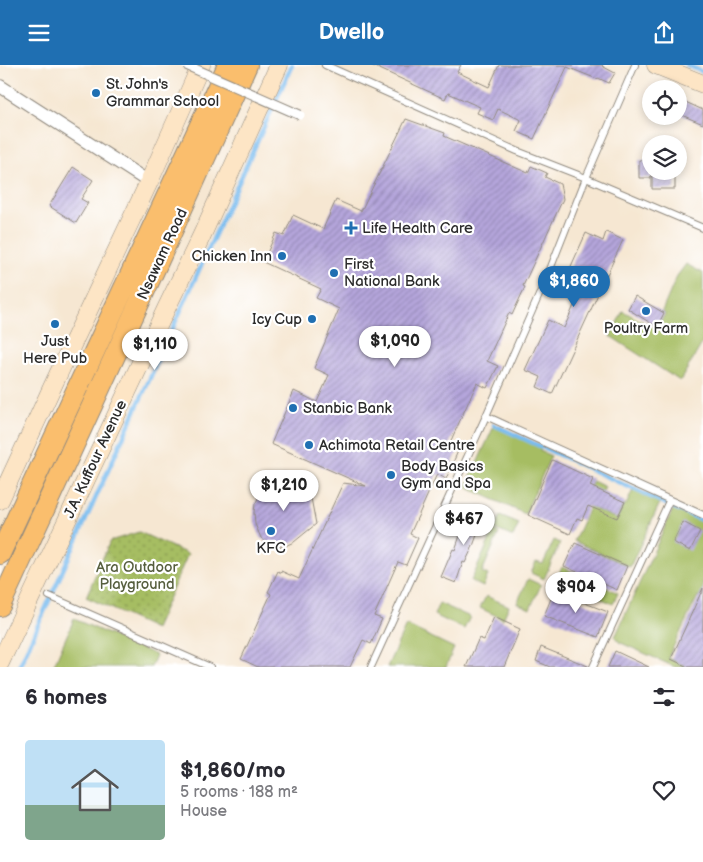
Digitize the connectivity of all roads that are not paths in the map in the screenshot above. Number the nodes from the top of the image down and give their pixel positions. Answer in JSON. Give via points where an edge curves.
{"nodes":[{"id":1,"x":186,"y":65,"type":"edge"},
{"id":2,"x":201,"y":65,"type":"edge"},
{"id":3,"x":228,"y":65,"type":"edge"},
{"id":4,"x":247,"y":65,"type":"edge"},
{"id":5,"x":279,"y":65,"type":"edge"},
{"id":6,"x":325,"y":65,"type":"edge"},
{"id":7,"x":635,"y":65,"type":"edge"},
{"id":8,"x":656,"y":65,"type":"edge"},
{"id":9,"x":703,"y":84,"type":"edge"},
{"id":10,"x":0,"y":86,"type":"edge"},
{"id":11,"x":300,"y":115,"type":"dead end"},
{"id":12,"x":586,"y":178,"type":"junction"},
{"id":13,"x":149,"y":181,"type":"junction"},
{"id":14,"x":703,"y":228,"type":"edge"},
{"id":15,"x":486,"y":416,"type":"junction"},
{"id":16,"x":0,"y":500,"type":"edge"},
{"id":17,"x":669,"y":501,"type":"junction"},
{"id":18,"x":703,"y":515,"type":"edge"},
{"id":19,"x":0,"y":554,"type":"edge"},
{"id":20,"x":49,"y":596,"type":"dead end"},
{"id":21,"x":0,"y":606,"type":"edge"},
{"id":22,"x":0,"y":663,"type":"edge"},
{"id":23,"x":210,"y":667,"type":"edge"},
{"id":24,"x":371,"y":667,"type":"edge"},
{"id":25,"x":593,"y":667,"type":"edge"}],
"edges":[{"from":1,"to":11,"type":"street","bridge":true},
{"from":2,"to":13,"type":"main road"},
{"from":3,"to":19,"type":"highway","name":"Nsawam Road"},
{"from":4,"to":21,"type":"highway","name":"Nsawam Road"},
{"from":5,"to":22,"type":"main road","name":"J.A. Kuffour Avenue"},
{"from":6,"to":12,"type":"lane","via":[[517,151]]},
{"from":7,"to":12,"type":"lane"},
{"from":8,"to":9,"type":"main road"},
{"from":10,"to":13,"type":"street"},
{"from":12,"to":14,"type":"lane"},
{"from":12,"to":15,"type":"lane","via":[[548,277]]},
{"from":13,"to":16,"type":"main road"},
{"from":15,"to":17,"type":"lane"},
{"from":15,"to":24,"type":"lane"},
{"from":17,"to":18,"type":"lane"},
{"from":17,"to":25,"type":"lane"},
{"from":20,"to":23,"type":"lane"}]}
